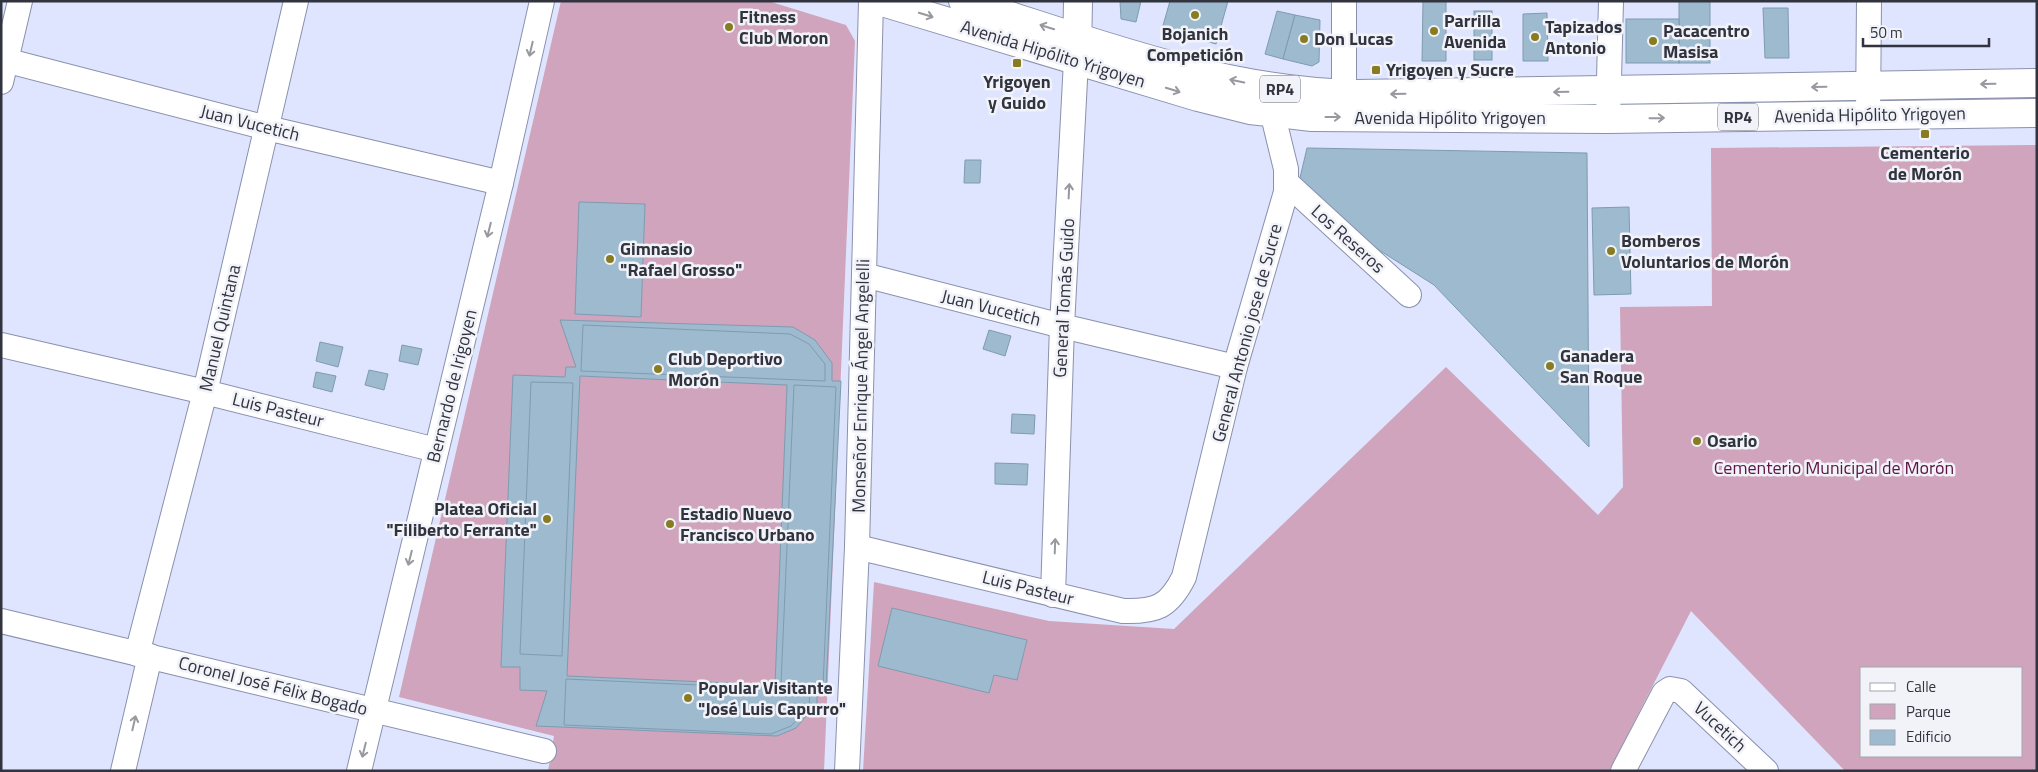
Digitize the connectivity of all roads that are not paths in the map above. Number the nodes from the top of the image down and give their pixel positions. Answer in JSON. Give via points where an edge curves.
{"nodes":[{"id":1,"x":20,"y":1,"type":"edge"},
{"id":2,"x":296,"y":1,"type":"edge"},
{"id":3,"x":542,"y":1,"type":"edge"},
{"id":4,"x":871,"y":1,"type":"edge"},
{"id":5,"x":879,"y":1,"type":"edge"},
{"id":6,"x":963,"y":1,"type":"edge"},
{"id":7,"x":1078,"y":1,"type":"edge"},
{"id":8,"x":1344,"y":1,"type":"edge"},
{"id":9,"x":1611,"y":1,"type":"edge"},
{"id":10,"x":1869,"y":1,"type":"edge"},
{"id":11,"x":1077,"y":48,"type":"junction"},
{"id":12,"x":3,"y":67,"type":"edge"},
{"id":13,"x":2037,"y":83,"type":"edge"},
{"id":14,"x":1867,"y":86,"type":"junction"},
{"id":15,"x":1609,"y":91,"type":"junction"},
{"id":16,"x":1344,"y":94,"type":"junction"},
{"id":17,"x":1274,"y":101,"type":"junction"},
{"id":18,"x":2037,"y":113,"type":"edge"},
{"id":19,"x":1868,"y":115,"type":"junction"},
{"id":20,"x":1608,"y":119,"type":"junction"},
{"id":21,"x":267,"y":128,"type":"junction"},
{"id":22,"x":501,"y":183,"type":"junction"},
{"id":23,"x":1287,"y":183,"type":"junction"},
{"id":24,"x":864,"y":276,"type":"junction"},
{"id":25,"x":1409,"y":295,"type":"dead end"},
{"id":26,"x":1062,"y":326,"type":"junction"},
{"id":27,"x":1,"y":345,"type":"edge"},
{"id":28,"x":1235,"y":366,"type":"junction"},
{"id":29,"x":206,"y":392,"type":"junction"},
{"id":30,"x":436,"y":450,"type":"junction"},
{"id":31,"x":857,"y":547,"type":"junction"},
{"id":32,"x":1184,"y":577,"type":"joint"},
{"id":33,"x":1053,"y":595,"type":"junction"},
{"id":34,"x":1,"y":621,"type":"edge"},
{"id":35,"x":144,"y":655,"type":"junction"},
{"id":36,"x":374,"y":711,"type":"junction"},
{"id":37,"x":544,"y":751,"type":"dead end"},
{"id":38,"x":123,"y":771,"type":"edge"},
{"id":39,"x":359,"y":771,"type":"edge"},
{"id":40,"x":847,"y":771,"type":"edge"},
{"id":41,"x":1623,"y":771,"type":"edge"},
{"id":42,"x":1766,"y":771,"type":"edge"}],
"edges":[{"from":1,"to":12,"type":"street"},
{"from":2,"to":21,"type":"street","name":"Manuel Quintana"},
{"from":3,"to":22,"type":"street","name":"Bernardo de Irigoyen","one_way":true},
{"from":4,"to":24,"type":"street","name":"Monseñor Enrique Ángel Angelelli"},
{"from":5,"to":11,"type":"main road","name":"Avenida Hipólito Yrigoyen","number":"RP4","one_way":true},
{"from":11,"to":6,"type":"main road","name":"Avenida Hipólito Yrigoyen","number":"RP4","one_way":true},
{"from":7,"to":11,"type":"main road","name":"General Tomás Guido"},
{"from":8,"to":16,"type":"street"},
{"from":9,"to":15,"type":"street"},
{"from":10,"to":14,"type":"street"},
{"from":11,"to":17,"type":"main road","name":"Avenida Hipólito Yrigoyen","number":"RP4","via":[[1198,98]]},
{"from":26,"to":11,"type":"street","name":"General Tomás Guido","one_way":true},
{"from":12,"to":21,"type":"street","name":"Juan Vucetich"},
{"from":13,"to":14,"type":"main road","name":"Avenida Hipólito Yrigoyen","number":"RP4","one_way":true},
{"from":14,"to":15,"type":"main road","name":"Avenida Hipólito Yrigoyen","number":"RP4","one_way":true},
{"from":14,"to":19,"type":"street"},
{"from":15,"to":16,"type":"main road","name":"Avenida Hipólito Yrigoyen","number":"RP4","one_way":true},
{"from":15,"to":20,"type":"street"},
{"from":16,"to":17,"type":"main road","name":"Avenida Hipólito Yrigoyen","number":"RP4"},
{"from":17,"to":20,"type":"main road","name":"Avenida Hipólito Yrigoyen","number":"RP4","one_way":true,"via":[[1321,117]]},
{"from":17,"to":23,"type":"street","name":"General Antonio jose de Sucre"},
{"from":18,"to":19,"type":"main road","name":"Avenida Hipólito Yrigoyen","number":"RP4"},
{"from":20,"to":19,"type":"main road","name":"Avenida Hipólito Yrigoyen","number":"RP4","one_way":true},
{"from":21,"to":22,"type":"street","name":"Juan Vucetich"},
{"from":21,"to":29,"type":"street","name":"Manuel Quintana"},
{"from":22,"to":30,"type":"street","name":"Bernardo de Irigoyen","one_way":true},
{"from":23,"to":25,"type":"street","name":"Los Reseros"},
{"from":23,"to":28,"type":"street","name":"General Antonio jose de Sucre"},
{"from":24,"to":26,"type":"street","name":"Juan Vucetich"},
{"from":24,"to":31,"type":"street","name":"Monseñor Enrique Ángel Angelelli"},
{"from":26,"to":28,"type":"street","name":"Juan Vucetich"},
{"from":33,"to":26,"type":"street","name":"General Tomás Guido","one_way":true},
{"from":27,"to":29,"type":"street","name":"Luis Pasteur"},
{"from":28,"to":32,"type":"street","name":"General Antonio jose de Sucre"},
{"from":29,"to":30,"type":"street","name":"Luis Pasteur"},
{"from":29,"to":35,"type":"street","name":"Manuel Quintana"},
{"from":30,"to":36,"type":"street","name":"Bernardo de Irigoyen","one_way":true},
{"from":31,"to":33,"type":"street","name":"Luis Pasteur"},
{"from":31,"to":40,"type":"street","name":"Monseñor Enrique Ángel Angelelli"},
{"from":32,"to":33,"type":"street","name":"Luis Pasteur","via":[[1172,598],[1144,612],[1123,611]]},
{"from":34,"to":35,"type":"street","name":"Coronel José Félix Bogado"},
{"from":35,"to":36,"type":"street","name":"Coronel José Félix Bogado"},
{"from":38,"to":35,"type":"street","name":"Manuel Quintana","one_way":true},
{"from":36,"to":37,"type":"street","name":"Coronel José Félix Bogado"},
{"from":36,"to":39,"type":"street","name":"Bernardo de Irigoyen","one_way":true},
{"from":41,"to":42,"type":"street","name":"Vucetich","via":[[1664,693],[1670,689],[1681,691]]}]}
